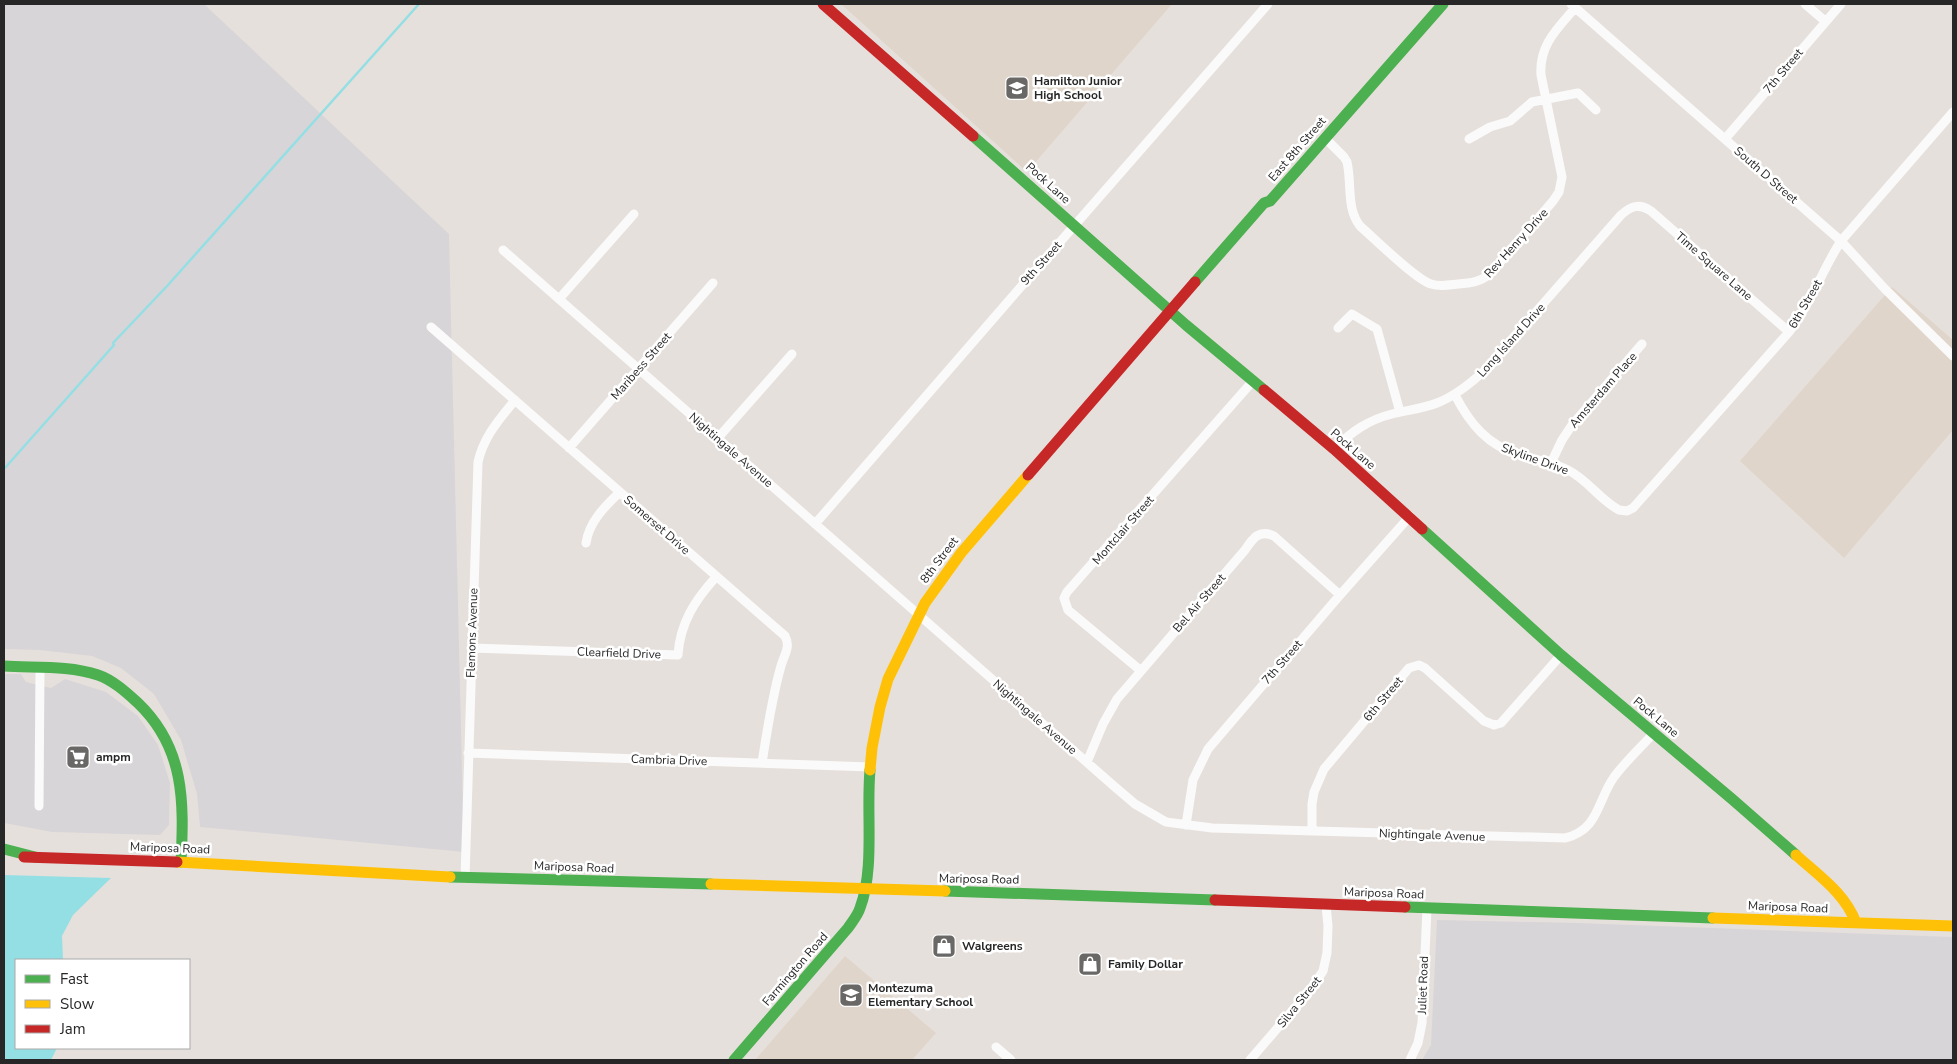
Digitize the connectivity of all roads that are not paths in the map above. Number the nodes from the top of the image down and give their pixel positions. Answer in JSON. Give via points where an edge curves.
{"nodes":[{"id":1,"x":823,"y":4,"type":"edge"},
{"id":2,"x":1268,"y":4,"type":"edge"},
{"id":3,"x":1443,"y":4,"type":"edge"},
{"id":4,"x":1805,"y":4,"type":"edge"},
{"id":5,"x":1841,"y":4,"type":"edge"},
{"id":6,"x":1573,"y":6,"type":"edge"},
{"id":7,"x":1825,"y":21,"type":"junction"},
{"id":8,"x":1546,"y":99,"type":"junction"},
{"id":9,"x":1596,"y":110,"type":"dead end"},
{"id":10,"x":1953,"y":112,"type":"edge"},
{"id":11,"x":1324,"y":138,"type":"junction"},
{"id":12,"x":1469,"y":139,"type":"dead end"},
{"id":13,"x":1725,"y":139,"type":"junction"},
{"id":14,"x":1636,"y":206,"type":"joint"},
{"id":15,"x":634,"y":214,"type":"dead end"},
{"id":16,"x":1075,"y":226,"type":"junction"},
{"id":17,"x":1841,"y":241,"type":"junction"},
{"id":18,"x":503,"y":250,"type":"dead end"},
{"id":19,"x":713,"y":284,"type":"dead end"},
{"id":20,"x":559,"y":299,"type":"junction"},
{"id":21,"x":1170,"y":311,"type":"junction"},
{"id":22,"x":431,"y":326,"type":"dead end"},
{"id":23,"x":1338,"y":328,"type":"dead end"},
{"id":24,"x":1789,"y":332,"type":"junction"},
{"id":25,"x":1642,"y":344,"type":"dead end"},
{"id":26,"x":792,"y":354,"type":"dead end"},
{"id":27,"x":1953,"y":356,"type":"edge"},
{"id":28,"x":638,"y":370,"type":"junction"},
{"id":29,"x":1252,"y":382,"type":"junction"},
{"id":30,"x":1455,"y":395,"type":"junction"},
{"id":31,"x":515,"y":400,"type":"junction"},
{"id":32,"x":1400,"y":412,"type":"junction"},
{"id":33,"x":717,"y":439,"type":"junction"},
{"id":34,"x":569,"y":448,"type":"junction"},
{"id":35,"x":1334,"y":449,"type":"junction"},
{"id":36,"x":1552,"y":463,"type":"junction"},
{"id":37,"x":620,"y":492,"type":"junction"},
{"id":38,"x":1627,"y":511,"type":"joint"},
{"id":39,"x":1410,"y":516,"type":"junction"},
{"id":40,"x":815,"y":524,"type":"junction"},
{"id":41,"x":586,"y":543,"type":"dead end"},
{"id":42,"x":716,"y":577,"type":"junction"},
{"id":43,"x":1340,"y":595,"type":"junction"},
{"id":44,"x":920,"y":616,"type":"junction"},
{"id":45,"x":471,"y":648,"type":"junction"},
{"id":46,"x":1561,"y":655,"type":"junction"},
{"id":47,"x":4,"y":666,"type":"edge"},
{"id":48,"x":40,"y":669,"type":"junction"},
{"id":49,"x":1140,"y":670,"type":"junction"},
{"id":50,"x":1654,"y":734,"type":"junction"},
{"id":51,"x":468,"y":753,"type":"junction"},
{"id":52,"x":1087,"y":762,"type":"junction"},
{"id":53,"x":762,"y":763,"type":"junction"},
{"id":54,"x":870,"y":767,"type":"junction"},
{"id":55,"x":39,"y":806,"type":"dead end"},
{"id":56,"x":1186,"y":825,"type":"junction"},
{"id":57,"x":1312,"y":830,"type":"junction"},
{"id":58,"x":4,"y":849,"type":"edge"},
{"id":59,"x":4,"y":856,"type":"edge"},
{"id":60,"x":35,"y":857,"type":"junction"},
{"id":61,"x":181,"y":862,"type":"junction"},
{"id":62,"x":464,"y":878,"type":"junction"},
{"id":63,"x":866,"y":888,"type":"junction"},
{"id":64,"x":1326,"y":905,"type":"junction"},
{"id":65,"x":1427,"y":908,"type":"junction"},
{"id":66,"x":1856,"y":923,"type":"junction"},
{"id":67,"x":1953,"y":926,"type":"edge"},
{"id":68,"x":996,"y":1047,"type":"dead end"},
{"id":69,"x":734,"y":1060,"type":"edge"},
{"id":70,"x":1011,"y":1060,"type":"edge"},
{"id":71,"x":1250,"y":1060,"type":"edge"},
{"id":72,"x":1410,"y":1060,"type":"edge"}],
"edges":[{"from":1,"to":16,"type":"main road","name":"Pock Lane"},
{"from":2,"to":16,"type":"street","name":"9th Street"},
{"from":3,"to":11,"type":"main road","name":"East 8th Street"},
{"from":4,"to":7,"type":"street"},
{"from":5,"to":7,"type":"street","name":"7th Street"},
{"from":6,"to":8,"type":"street","name":"Rev Henry Drive","via":[[1553,33],[1542,57],[1541,75]]},
{"from":6,"to":13,"type":"street","name":"South D Street"},
{"from":7,"to":13,"type":"street","name":"7th Street"},
{"from":8,"to":9,"type":"street","via":[[1578,92]]},
{"from":8,"to":11,"type":"street","name":"Rev Henry Drive","via":[[1561,172],[1559,192],[1490,274],[1473,283],[1442,286],[1427,282],[1360,226],[1352,209],[1347,162]]},
{"from":8,"to":12,"type":"street","via":[[1532,102],[1510,121],[1490,127]]},
{"from":10,"to":17,"type":"street","name":"6th Street"},
{"from":11,"to":21,"type":"main road","name":"East 8th Street"},
{"from":13,"to":17,"type":"street","name":"South D Street"},
{"from":14,"to":24,"type":"street","name":"Time Square Lane","via":[[1651,211]]},
{"from":14,"to":30,"type":"street","name":"Long Island Drive","via":[[1621,215],[1484,371]]},
{"from":15,"to":20,"type":"street"},
{"from":16,"to":21,"type":"main road","name":"Pock Lane"},
{"from":16,"to":40,"type":"street","name":"9th Street"},
{"from":17,"to":24,"type":"street","name":"6th Street"},
{"from":17,"to":27,"type":"street","name":"South D Street"},
{"from":18,"to":20,"type":"street","name":"Nightingale Avenue"},
{"from":19,"to":28,"type":"street","name":"Maribess Street"},
{"from":20,"to":28,"type":"street","name":"Nightingale Avenue"},
{"from":21,"to":29,"type":"main road","name":"Pock Lane"},
{"from":21,"to":44,"type":"main road","name":"8th Street","via":[[961,553],[925,603]]},
{"from":22,"to":31,"type":"street","name":"Somerset Drive"},
{"from":23,"to":32,"type":"street","via":[[1352,314],[1377,329]]},
{"from":24,"to":38,"type":"street","name":"6th Street","via":[[1639,503]]},
{"from":25,"to":36,"type":"street","name":"Amsterdam Place","via":[[1572,425]]},
{"from":26,"to":33,"type":"street"},
{"from":28,"to":33,"type":"street","name":"Nightingale Avenue"},
{"from":28,"to":34,"type":"street","name":"Maribess Street"},
{"from":29,"to":35,"type":"main road","name":"Pock Lane"},
{"from":29,"to":49,"type":"street","name":"Montclair Street","via":[[1064,598],[1068,610]]},
{"from":30,"to":32,"type":"street","name":"Long Island Drive"},
{"from":30,"to":36,"type":"street","name":"Skyline Drive","via":[[1472,424],[1492,443],[1520,455]]},
{"from":31,"to":34,"type":"street","name":"Somerset Drive"},
{"from":31,"to":45,"type":"street","name":"Flemons Avenue","via":[[491,430],[478,462]]},
{"from":32,"to":35,"type":"street","name":"Long Island Drive","via":[[1356,429]]},
{"from":33,"to":40,"type":"street","name":"Nightingale Avenue"},
{"from":34,"to":37,"type":"street","name":"Somerset Drive"},
{"from":35,"to":39,"type":"main road","name":"Pock Lane"},
{"from":36,"to":38,"type":"street","name":"Skyline Drive","via":[[1581,478],[1614,507]]},
{"from":37,"to":41,"type":"street","via":[[601,512],[587,534]]},
{"from":37,"to":42,"type":"street","name":"Somerset Drive"},
{"from":39,"to":43,"type":"street","name":"7th Street"},
{"from":39,"to":46,"type":"main road","name":"Pock Lane"},
{"from":40,"to":44,"type":"street","name":"Nightingale Avenue"},
{"from":42,"to":45,"type":"street","name":"Clearfield Drive","via":[[686,618],[678,655]]},
{"from":42,"to":53,"type":"street","name":"Somerset Drive","via":[[787,640],[788,650],[781,665]]},
{"from":43,"to":49,"type":"street","name":"Bel Air Street","via":[[1274,536],[1259,534]]},
{"from":43,"to":56,"type":"street","name":"7th Street","via":[[1208,749],[1193,780]]},
{"from":44,"to":52,"type":"street","name":"Nightingale Avenue"},
{"from":44,"to":54,"type":"main road","name":"8th Street","via":[[888,679]]},
{"from":45,"to":51,"type":"street","name":"Flemons Avenue"},
{"from":46,"to":50,"type":"main road","name":"Pock Lane"},
{"from":46,"to":57,"type":"street","name":"6th Street","via":[[1501,722],[1494,725],[1477,716],[1425,668],[1408,668],[1324,768],[1314,792]]},
{"from":47,"to":48,"type":"main road"},
{"from":48,"to":55,"type":"street"},
{"from":48,"to":61,"type":"main road","via":[[98,675],[142,706],[164,732],[182,790]]},
{"from":49,"to":52,"type":"street","name":"Bel Air Street","via":[[1117,699]]},
{"from":50,"to":57,"type":"street","name":"Nightingale Avenue","via":[[1613,779],[1588,827],[1570,837]]},
{"from":50,"to":66,"type":"main road","name":"Pock Lane","via":[[1842,896]]},
{"from":51,"to":53,"type":"street","name":"Cambria Drive"},
{"from":51,"to":62,"type":"street","name":"Flemons Avenue"},
{"from":52,"to":56,"type":"street","name":"Nightingale Avenue","via":[[1152,815],[1166,822]]},
{"from":53,"to":54,"type":"street","name":"Cambria Drive"},
{"from":54,"to":63,"type":"main road","name":"8th Street"},
{"from":56,"to":57,"type":"street","name":"Nightingale Avenue"},
{"from":58,"to":60,"type":"main road"},
{"from":59,"to":60,"type":"main road","name":"Mariposa Road"},
{"from":60,"to":61,"type":"main road","name":"Mariposa Road"},
{"from":61,"to":62,"type":"main road","name":"Mariposa Road"},
{"from":62,"to":63,"type":"main road","name":"Mariposa Road"},
{"from":63,"to":64,"type":"main road","name":"Mariposa Road"},
{"from":63,"to":69,"type":"main road","name":"Farmington Road","via":[[860,909],[848,928]]},
{"from":64,"to":65,"type":"main road","name":"Mariposa Road"},
{"from":64,"to":71,"type":"street","name":"Silva Street","via":[[1327,953],[1323,971]]},
{"from":65,"to":66,"type":"main road","name":"Mariposa Road"},
{"from":65,"to":72,"type":"street","name":"Juliet Road","via":[[1422,1023]]},
{"from":66,"to":67,"type":"main road","name":"Mariposa Road"},
{"from":68,"to":70,"type":"street"}]}
